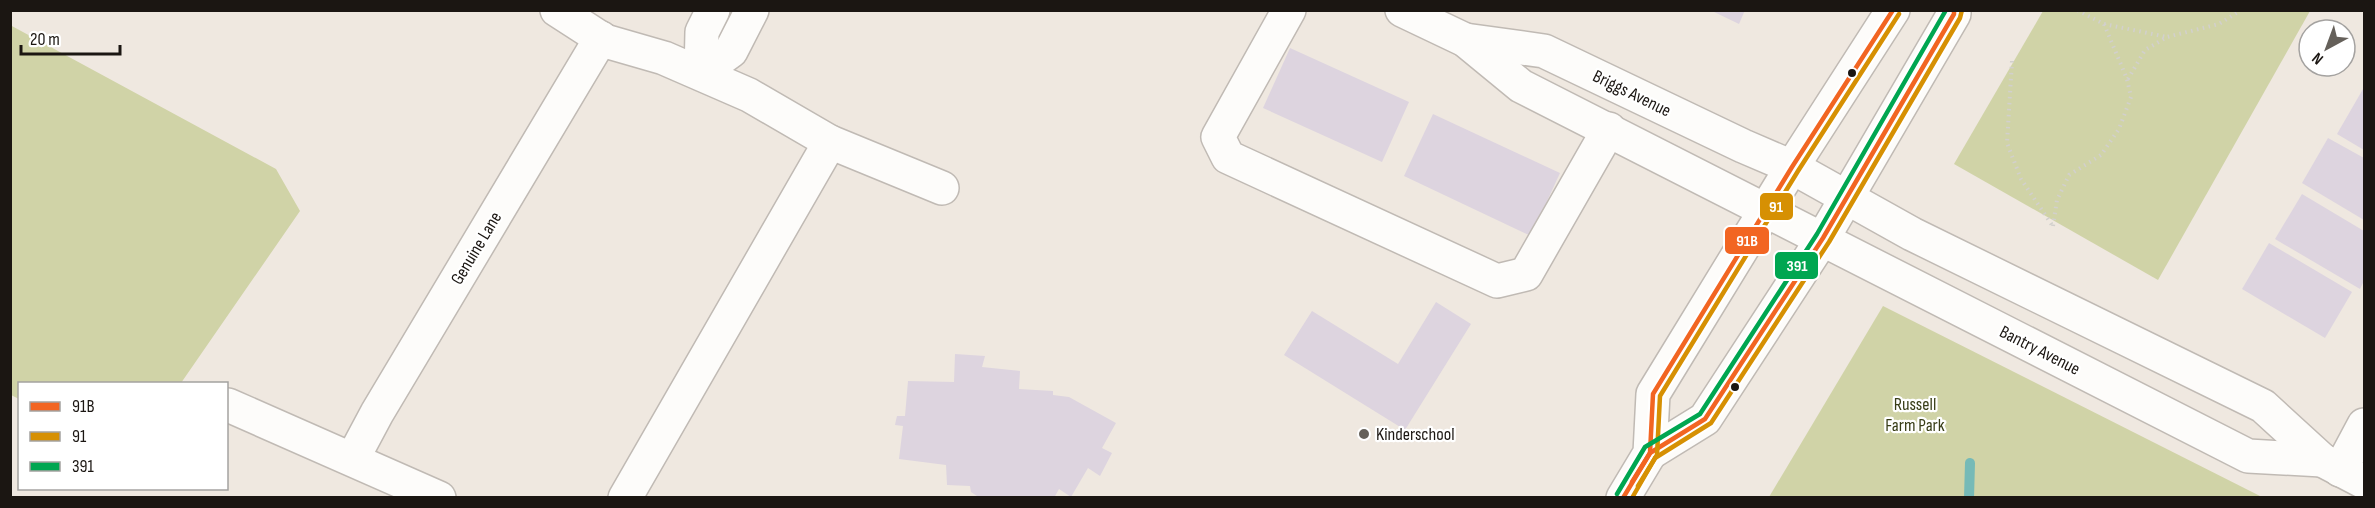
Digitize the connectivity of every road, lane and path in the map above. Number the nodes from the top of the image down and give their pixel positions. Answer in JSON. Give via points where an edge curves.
{"nodes":[{"id":1,"x":557,"y":10,"type":"edge"},
{"id":2,"x":713,"y":10,"type":"edge"},
{"id":3,"x":752,"y":10,"type":"edge"},
{"id":4,"x":1289,"y":10,"type":"edge"},
{"id":5,"x":1402,"y":10,"type":"edge"},
{"id":6,"x":1893,"y":10,"type":"edge"},
{"id":7,"x":1954,"y":10,"type":"edge"},
{"id":8,"x":2077,"y":10,"type":"edge"},
{"id":9,"x":2241,"y":10,"type":"edge"},
{"id":10,"x":2104,"y":24,"type":"junction"},
{"id":11,"x":2168,"y":37,"type":"junction"},
{"id":12,"x":601,"y":38,"type":"junction"},
{"id":13,"x":1465,"y":40,"type":"junction"},
{"id":14,"x":2012,"y":61,"type":"dead end"},
{"id":15,"x":701,"y":73,"type":"junction"},
{"id":16,"x":2127,"y":79,"type":"junction"},
{"id":17,"x":1609,"y":129,"type":"junction"},
{"id":18,"x":830,"y":142,"type":"junction"},
{"id":19,"x":1792,"y":167,"type":"junction"},
{"id":20,"x":942,"y":188,"type":"dead end"},
{"id":21,"x":1845,"y":198,"type":"junction"},
{"id":22,"x":1767,"y":210,"type":"junction"},
{"id":23,"x":1823,"y":238,"type":"junction"},
{"id":24,"x":228,"y":405,"type":"dead end"},
{"id":25,"x":2364,"y":425,"type":"edge"},
{"id":26,"x":1650,"y":453,"type":"junction"},
{"id":27,"x":353,"y":458,"type":"junction"},
{"id":28,"x":2342,"y":471,"type":"edge"},
{"id":29,"x":439,"y":498,"type":"edge"},
{"id":30,"x":626,"y":498,"type":"edge"},
{"id":31,"x":1623,"y":498,"type":"edge"}],
"edges":[{"from":1,"to":12,"type":"street"},
{"from":2,"to":15,"type":"street","via":[[702,32]]},
{"from":3,"to":15,"type":"street","via":[[730,51]]},
{"from":4,"to":17,"type":"street","via":[[1218,137],[1228,157],[1497,281],[1526,274]]},
{"from":5,"to":13,"type":"street","name":"Briggs Avenue"},
{"from":6,"to":19,"type":"street"},
{"from":7,"to":21,"type":"street"},
{"from":8,"to":10,"type":"path"},
{"from":9,"to":11,"type":"path","via":[[2218,24]]},
{"from":10,"to":11,"type":"path"},
{"from":10,"to":16,"type":"path"},
{"from":11,"to":16,"type":"path","via":[[2145,50]]},
{"from":12,"to":15,"type":"street"},
{"from":12,"to":27,"type":"street","name":"Genuine Lane"},
{"from":13,"to":17,"type":"street","name":"Briggs Avenue","via":[[1521,86]]},
{"from":13,"to":19,"type":"street","name":"Briggs Avenue","via":[[1544,51]]},
{"from":14,"to":16,"type":"path","via":[[2007,143],[2021,179],[2053,226],[2057,200],[2069,175],[2101,155],[2119,129],[2131,97]]},
{"from":15,"to":18,"type":"street","via":[[767,104]]},
{"from":17,"to":22,"type":"street","name":"Briggs Avenue"},
{"from":18,"to":20,"type":"street"},
{"from":18,"to":30,"type":"street"},
{"from":19,"to":21,"type":"street"},
{"from":19,"to":22,"type":"street"},
{"from":21,"to":23,"type":"street"},
{"from":21,"to":28,"type":"street","via":[[2263,406]]},
{"from":22,"to":23,"type":"street","name":"Bantry Avenue"},
{"from":22,"to":26,"type":"street","via":[[1653,394]]},
{"from":23,"to":26,"type":"street","via":[[1705,419]]},
{"from":23,"to":28,"type":"street","name":"Bantry Avenue","via":[[2248,456]]},
{"from":24,"to":27,"type":"street"},
{"from":25,"to":28,"type":"street"},
{"from":26,"to":31,"type":"street"},
{"from":27,"to":29,"type":"street"}]}
